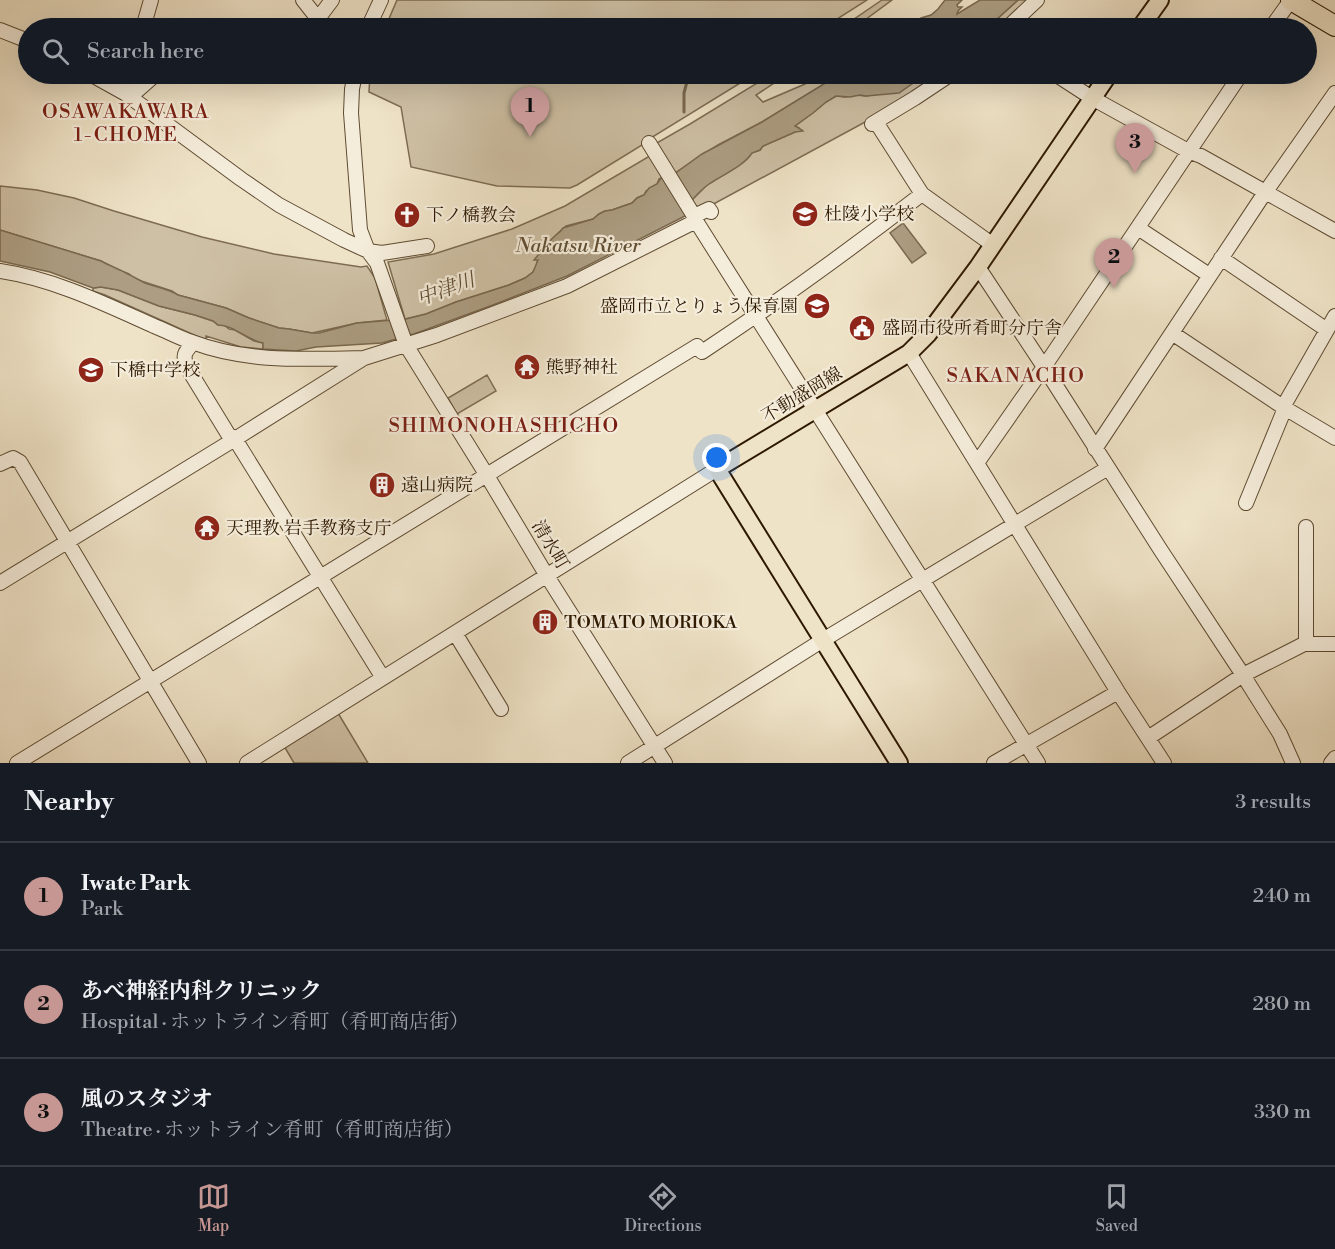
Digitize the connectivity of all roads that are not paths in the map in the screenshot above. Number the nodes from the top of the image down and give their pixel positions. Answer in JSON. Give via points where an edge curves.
{"nodes":[{"id":1,"x":151,"y":0,"type":"edge"},
{"id":2,"x":303,"y":0,"type":"edge"},
{"id":3,"x":332,"y":0,"type":"edge"},
{"id":4,"x":381,"y":0,"type":"edge"},
{"id":5,"x":1037,"y":0,"type":"edge"},
{"id":6,"x":1160,"y":0,"type":"edge"},
{"id":7,"x":1291,"y":0,"type":"edge"},
{"id":8,"x":146,"y":18,"type":"edge"},
{"id":9,"x":312,"y":18,"type":"edge"},
{"id":10,"x":319,"y":18,"type":"edge"},
{"id":11,"x":373,"y":18,"type":"edge"},
{"id":12,"x":1018,"y":18,"type":"edge"},
{"id":13,"x":1147,"y":18,"type":"edge"},
{"id":14,"x":1278,"y":18,"type":"edge"},
{"id":15,"x":1335,"y":26,"type":"edge"},
{"id":16,"x":0,"y":30,"type":"edge"},
{"id":17,"x":18,"y":37,"type":"edge"},
{"id":18,"x":108,"y":84,"type":"edge"},
{"id":19,"x":130,"y":84,"type":"edge"},
{"id":20,"x":143,"y":84,"type":"edge"},
{"id":21,"x":353,"y":84,"type":"edge"},
{"id":22,"x":936,"y":84,"type":"edge"},
{"id":23,"x":1070,"y":84,"type":"edge"},
{"id":24,"x":1102,"y":84,"type":"edge"},
{"id":25,"x":1234,"y":84,"type":"edge"},
{"id":26,"x":128,"y":95,"type":"junction"},
{"id":27,"x":1092,"y":98,"type":"junction"},
{"id":28,"x":1333,"y":101,"type":"edge"},
{"id":29,"x":649,"y":143,"type":"dead end"},
{"id":30,"x":1188,"y":151,"type":"junction"},
{"id":31,"x":1265,"y":192,"type":"junction"},
{"id":32,"x":922,"y":194,"type":"junction"},
{"id":33,"x":711,"y":212,"type":"dead end"},
{"id":34,"x":1138,"y":228,"type":"junction"},
{"id":35,"x":1335,"y":231,"type":"edge"},
{"id":36,"x":993,"y":245,"type":"junction"},
{"id":37,"x":427,"y":246,"type":"dead end"},
{"id":38,"x":368,"y":251,"type":"junction"},
{"id":39,"x":1221,"y":258,"type":"junction"},
{"id":40,"x":978,"y":267,"type":"junction"},
{"id":41,"x":0,"y":271,"type":"edge"},
{"id":42,"x":1209,"y":275,"type":"junction"},
{"id":43,"x":756,"y":316,"type":"junction"},
{"id":44,"x":1335,"y":316,"type":"edge"},
{"id":45,"x":1327,"y":330,"type":"junction"},
{"id":46,"x":1172,"y":333,"type":"junction"},
{"id":47,"x":405,"y":342,"type":"junction"},
{"id":48,"x":193,"y":343,"type":"junction"},
{"id":49,"x":909,"y":353,"type":"junction"},
{"id":50,"x":364,"y":358,"type":"junction"},
{"id":51,"x":1044,"y":367,"type":"junction"},
{"id":52,"x":1284,"y":408,"type":"junction"},
{"id":53,"x":816,"y":410,"type":"junction"},
{"id":54,"x":1335,"y":438,"type":"edge"},
{"id":55,"x":236,"y":439,"type":"junction"},
{"id":56,"x":1095,"y":448,"type":"junction"},
{"id":57,"x":977,"y":463,"type":"junction"},
{"id":58,"x":0,"y":464,"type":"edge"},
{"id":59,"x":1108,"y":468,"type":"junction"},
{"id":60,"x":717,"y":469,"type":"junction"},
{"id":61,"x":486,"y":474,"type":"junction"},
{"id":62,"x":1246,"y":503,"type":"dead end"},
{"id":63,"x":1014,"y":523,"type":"junction"},
{"id":64,"x":1306,"y":527,"type":"dead end"},
{"id":65,"x":68,"y":541,"type":"junction"},
{"id":66,"x":320,"y":576,"type":"junction"},
{"id":67,"x":547,"y":576,"type":"junction"},
{"id":68,"x":923,"y":580,"type":"junction"},
{"id":69,"x":0,"y":583,"type":"edge"},
{"id":70,"x":455,"y":633,"type":"junction"},
{"id":71,"x":823,"y":640,"type":"junction"},
{"id":72,"x":1306,"y":644,"type":"junction"},
{"id":73,"x":1335,"y":644,"type":"edge"},
{"id":74,"x":1243,"y":675,"type":"junction"},
{"id":75,"x":383,"y":678,"type":"junction"},
{"id":76,"x":151,"y":680,"type":"junction"},
{"id":77,"x":1118,"y":692,"type":"junction"},
{"id":78,"x":501,"y":709,"type":"dead end"},
{"id":79,"x":1148,"y":738,"type":"junction"},
{"id":80,"x":1026,"y":745,"type":"junction"},
{"id":81,"x":654,"y":746,"type":"junction"},
{"id":82,"x":17,"y":763,"type":"edge"},
{"id":83,"x":199,"y":763,"type":"edge"},
{"id":84,"x":247,"y":763,"type":"edge"},
{"id":85,"x":628,"y":763,"type":"edge"},
{"id":86,"x":665,"y":763,"type":"edge"},
{"id":87,"x":899,"y":763,"type":"edge"},
{"id":88,"x":994,"y":763,"type":"edge"},
{"id":89,"x":1038,"y":763,"type":"edge"},
{"id":90,"x":1164,"y":763,"type":"edge"},
{"id":91,"x":1293,"y":763,"type":"edge"}],
"edges":[{"from":1,"to":8,"type":"street"},
{"from":2,"to":9,"type":"street"},
{"from":3,"to":10,"type":"street"},
{"from":4,"to":11,"type":"street"},
{"from":5,"to":12,"type":"street"},
{"from":6,"to":13,"type":"main road"},
{"from":7,"to":14,"type":"street"},
{"from":7,"to":15,"type":"highway"},
{"from":16,"to":17,"type":"street"},
{"from":18,"to":26,"type":"street"},
{"from":19,"to":26,"type":"street"},
{"from":20,"to":26,"type":"street"},
{"from":21,"to":38,"type":"street","via":[[351,113],[360,230]]},
{"from":22,"to":32,"type":"street","via":[[874,123]]},
{"from":23,"to":27,"type":"street"},
{"from":24,"to":27,"type":"main road","name":"不動盛岡線"},
{"from":25,"to":30,"type":"street"},
{"from":26,"to":38,"type":"street","via":[[279,205]]},
{"from":27,"to":30,"type":"street"},
{"from":27,"to":36,"type":"main road","name":"不動盛岡線"},
{"from":28,"to":31,"type":"street"},
{"from":29,"to":33,"type":"street","via":[[694,216],[709,208]]},
{"from":30,"to":31,"type":"street"},
{"from":30,"to":34,"type":"street"},
{"from":31,"to":35,"type":"street"},
{"from":31,"to":39,"type":"street"},
{"from":32,"to":36,"type":"street"},
{"from":32,"to":43,"type":"street"},
{"from":34,"to":42,"type":"street"},
{"from":34,"to":51,"type":"street"},
{"from":36,"to":40,"type":"main road","name":"不動盛岡線"},
{"from":37,"to":38,"type":"street","via":[[382,253]]},
{"from":38,"to":47,"type":"street","name":"清水町","via":[[377,263]]},
{"from":39,"to":42,"type":"street"},
{"from":39,"to":45,"type":"street"},
{"from":40,"to":49,"type":"main road","name":"不動盛岡線"},
{"from":40,"to":51,"type":"street"},
{"from":41,"to":48,"type":"street","via":[[90,298]]},
{"from":42,"to":46,"type":"street"},
{"from":43,"to":47,"type":"street","via":[[696,221],[567,286],[437,335]]},
{"from":43,"to":53,"type":"street"},
{"from":43,"to":61,"type":"street","via":[[702,352],[697,346]]},
{"from":44,"to":45,"type":"street"},
{"from":45,"to":52,"type":"street"},
{"from":46,"to":52,"type":"street"},
{"from":46,"to":56,"type":"street"},
{"from":47,"to":50,"type":"street"},
{"from":47,"to":61,"type":"street","name":"清水町"},
{"from":48,"to":50,"type":"street","via":[[282,360]]},
{"from":48,"to":55,"type":"street","via":[[186,351],[187,367],[228,434]]},
{"from":49,"to":53,"type":"main road","name":"不動盛岡線"},
{"from":49,"to":57,"type":"street"},
{"from":50,"to":55,"type":"street"},
{"from":51,"to":56,"type":"street"},
{"from":51,"to":57,"type":"street"},
{"from":52,"to":54,"type":"street"},
{"from":52,"to":62,"type":"street"},
{"from":53,"to":60,"type":"main road","name":"不動盛岡線"},
{"from":53,"to":68,"type":"street"},
{"from":55,"to":65,"type":"street"},
{"from":55,"to":66,"type":"street"},
{"from":56,"to":59,"type":"street"},
{"from":57,"to":63,"type":"street"},
{"from":58,"to":65,"type":"street","via":[[13,458],[20,462]]},
{"from":59,"to":63,"type":"street"},
{"from":59,"to":74,"type":"street"},
{"from":60,"to":67,"type":"street"},
{"from":60,"to":71,"type":"main road"},
{"from":61,"to":66,"type":"street"},
{"from":61,"to":67,"type":"street","name":"清水町"},
{"from":63,"to":68,"type":"street"},
{"from":63,"to":77,"type":"street"},
{"from":64,"to":72,"type":"street"},
{"from":65,"to":69,"type":"street"},
{"from":65,"to":76,"type":"street"},
{"from":66,"to":75,"type":"street"},
{"from":66,"to":76,"type":"street"},
{"from":67,"to":70,"type":"street"},
{"from":67,"to":81,"type":"street","name":"清水町"},
{"from":68,"to":71,"type":"street"},
{"from":68,"to":80,"type":"street"},
{"from":70,"to":75,"type":"street"},
{"from":70,"to":78,"type":"street"},
{"from":71,"to":81,"type":"street"},
{"from":71,"to":87,"type":"main road"},
{"from":72,"to":73,"type":"street"},
{"from":72,"to":74,"type":"street"},
{"from":74,"to":79,"type":"street"},
{"from":74,"to":91,"type":"street","via":[[1280,734]]},
{"from":75,"to":84,"type":"street"},
{"from":76,"to":82,"type":"street"},
{"from":76,"to":83,"type":"street"},
{"from":77,"to":79,"type":"street"},
{"from":77,"to":80,"type":"street"},
{"from":79,"to":90,"type":"street"},
{"from":80,"to":88,"type":"street"},
{"from":80,"to":89,"type":"street"},
{"from":81,"to":85,"type":"street"},
{"from":81,"to":86,"type":"street","name":"清水町"}]}
